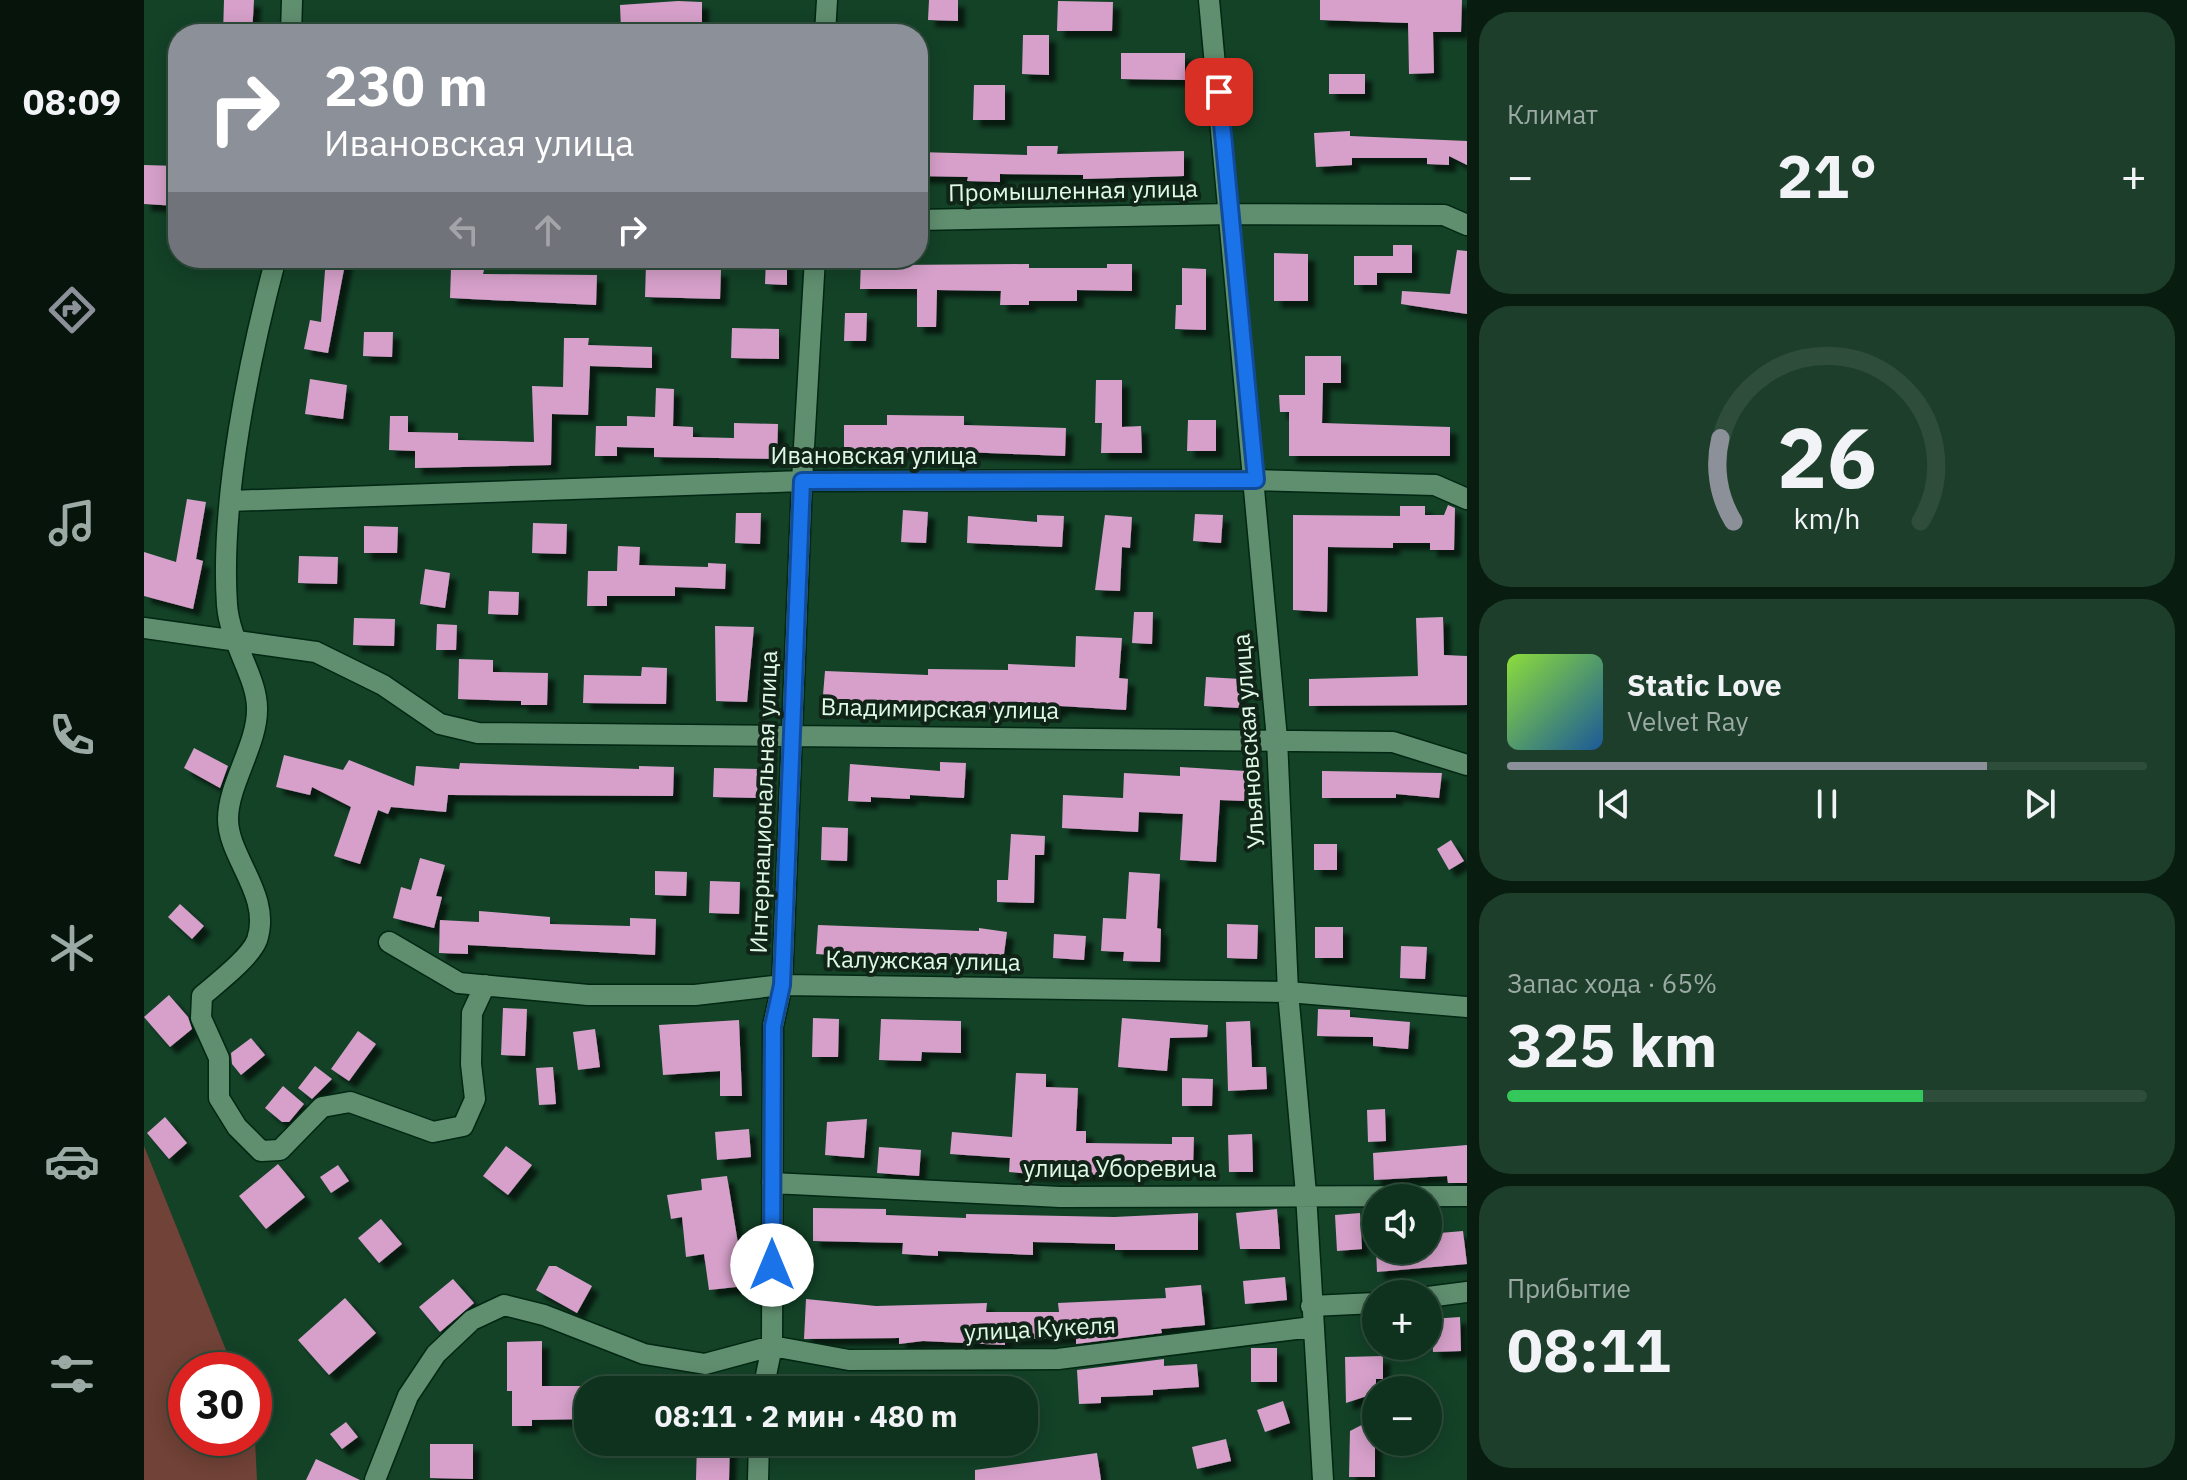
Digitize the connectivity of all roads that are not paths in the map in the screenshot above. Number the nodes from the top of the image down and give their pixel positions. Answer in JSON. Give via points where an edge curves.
{"nodes":[{"id":1,"x":292,"y":0,"type":"edge"},
{"id":2,"x":827,"y":0,"type":"edge"},
{"id":3,"x":1209,"y":0,"type":"edge"},
{"id":4,"x":291,"y":24,"type":"edge"},
{"id":5,"x":826,"y":24,"type":"edge"},
{"id":6,"x":1231,"y":214,"type":"junction"},
{"id":7,"x":928,"y":220,"type":"edge"},
{"id":8,"x":1467,"y":225,"type":"edge"},
{"id":9,"x":274,"y":268,"type":"edge"},
{"id":10,"x":814,"y":268,"type":"edge"},
{"id":11,"x":1256,"y":480,"type":"junction"},
{"id":12,"x":802,"y":481,"type":"junction"},
{"id":13,"x":1467,"y":499,"type":"edge"},
{"id":14,"x":230,"y":501,"type":"junction"},
{"id":15,"x":144,"y":628,"type":"edge"},
{"id":16,"x":234,"y":644,"type":"junction"},
{"id":17,"x":793,"y":734,"type":"junction"},
{"id":18,"x":1277,"y":739,"type":"junction"},
{"id":19,"x":1467,"y":765,"type":"edge"},
{"id":20,"x":389,"y":942,"type":"dead end"},
{"id":21,"x":485,"y":985,"type":"junction"},
{"id":22,"x":782,"y":985,"type":"junction"},
{"id":23,"x":1288,"y":992,"type":"junction"},
{"id":24,"x":1467,"y":1007,"type":"edge"},
{"id":25,"x":772,"y":1183,"type":"junction"},
{"id":26,"x":1306,"y":1194,"type":"junction"},
{"id":27,"x":1467,"y":1196,"type":"edge"},
{"id":28,"x":1467,"y":1292,"type":"edge"},
{"id":29,"x":1442,"y":1295,"type":"edge"},
{"id":30,"x":1362,"y":1304,"type":"edge"},
{"id":31,"x":1311,"y":1306,"type":"junction"},
{"id":32,"x":1312,"y":1327,"type":"junction"},
{"id":33,"x":772,"y":1346,"type":"junction"},
{"id":34,"x":766,"y":1376,"type":"edge"},
{"id":35,"x":759,"y":1456,"type":"edge"},
{"id":36,"x":375,"y":1480,"type":"edge"},
{"id":37,"x":758,"y":1480,"type":"edge"},
{"id":38,"x":1323,"y":1480,"type":"edge"}],
"edges":[{"from":1,"to":4,"type":"street"},
{"from":2,"to":5,"type":"street"},
{"from":3,"to":6,"type":"street","name":"Ульяновская улица"},
{"from":6,"to":7,"type":"street","name":"Промышленная улица"},
{"from":6,"to":8,"type":"street","name":"Промышленная улица","via":[[1444,215]]},
{"from":6,"to":11,"type":"street","name":"Ульяновская улица"},
{"from":9,"to":14,"type":"street"},
{"from":10,"to":12,"type":"street","name":"Интернациональная улица"},
{"from":11,"to":12,"type":"street","name":"Ивановская улица"},
{"from":11,"to":13,"type":"street","name":"Ивановская улица","via":[[1435,485]]},
{"from":11,"to":18,"type":"street","name":"Ульяновская улица"},
{"from":12,"to":14,"type":"street","name":"Ивановская улица"},
{"from":12,"to":17,"type":"street","name":"Интернациональная улица"},
{"from":14,"to":16,"type":"street","via":[[227,605]]},
{"from":15,"to":16,"type":"street","name":"Владимирская улица"},
{"from":16,"to":17,"type":"street","name":"Владимирская улица","via":[[316,652],[383,685],[440,724],[478,733]]},
{"from":16,"to":21,"type":"street","via":[[255,689],[258,710],[228,818],[234,846],[250,874],[258,908],[257,941],[202,996],[201,1018],[219,1058],[219,1098],[237,1127],[261,1151],[280,1150],[322,1107],[350,1102],[433,1132],[463,1126],[475,1099],[472,1013]]},
{"from":17,"to":18,"type":"street","name":"Владимирская улица"},
{"from":17,"to":22,"type":"street","name":"Интернациональная улица"},
{"from":18,"to":19,"type":"street","name":"Владимирская улица","via":[[1393,742]]},
{"from":18,"to":23,"type":"street","name":"Ульяновская улица"},
{"from":20,"to":21,"type":"street","name":"Калужская улица","via":[[459,983]]},
{"from":21,"to":22,"type":"street","name":"Калужская улица","via":[[588,995],[679,995]]},
{"from":22,"to":23,"type":"street","name":"Калужская улица"},
{"from":22,"to":25,"type":"street","name":"Интернациональная улица","via":[[773,1026]]},
{"from":23,"to":24,"type":"street","name":"Калужская улица"},
{"from":23,"to":26,"type":"street","name":"Ульяновская улица"},
{"from":25,"to":26,"type":"street","name":"улица Уборевича","via":[[1060,1197]]},
{"from":25,"to":33,"type":"street","name":"Интернациональная улица"},
{"from":26,"to":27,"type":"street","name":"улица Уборевича"},
{"from":26,"to":31,"type":"street","name":"Ульяновская улица"},
{"from":28,"to":29,"type":"street"},
{"from":30,"to":31,"type":"street"},
{"from":31,"to":32,"type":"street","name":"Ульяновская улица"},
{"from":32,"to":33,"type":"street","name":"улица Кукеля","via":[[1058,1359],[849,1360]]},
{"from":32,"to":38,"type":"street","name":"Ульяновская улица"},
{"from":33,"to":34,"type":"street","name":"Интернациональная улица"},
{"from":33,"to":36,"type":"street","via":[[705,1364],[644,1354],[504,1305],[472,1320],[436,1354],[408,1396]]},
{"from":35,"to":37,"type":"street"}]}
